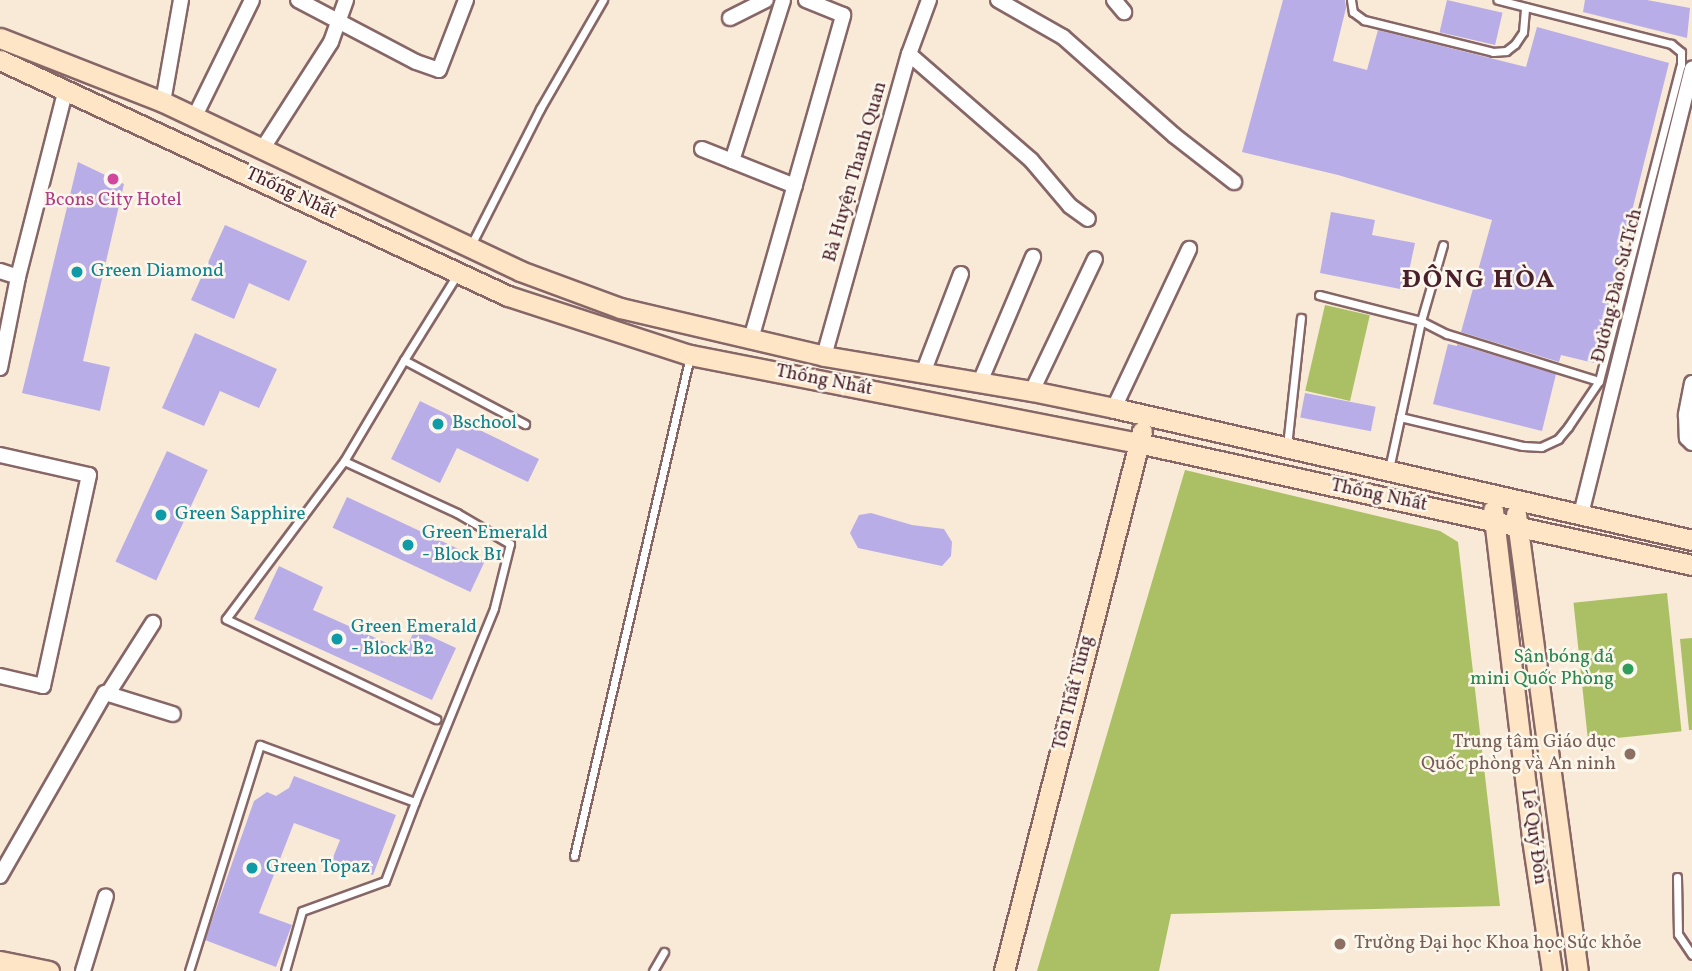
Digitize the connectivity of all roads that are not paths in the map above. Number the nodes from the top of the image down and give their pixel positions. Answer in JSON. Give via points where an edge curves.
{"nodes":[{"id":1,"x":181,"y":0,"type":"edge"},
{"id":2,"x":252,"y":0,"type":"edge"},
{"id":3,"x":298,"y":0,"type":"edge"},
{"id":4,"x":346,"y":0,"type":"edge"},
{"id":5,"x":466,"y":0,"type":"edge"},
{"id":6,"x":603,"y":0,"type":"edge"},
{"id":7,"x":766,"y":0,"type":"edge"},
{"id":8,"x":783,"y":0,"type":"edge"},
{"id":9,"x":806,"y":0,"type":"edge"},
{"id":10,"x":929,"y":0,"type":"edge"},
{"id":11,"x":998,"y":0,"type":"edge"},
{"id":12,"x":1351,"y":0,"type":"edge"},
{"id":13,"x":1498,"y":0,"type":"edge"},
{"id":14,"x":1525,"y":7,"type":"junction"},
{"id":15,"x":730,"y":19,"type":"dead end"},
{"id":16,"x":336,"y":22,"type":"junction"},
{"id":17,"x":0,"y":38,"type":"edge"},
{"id":18,"x":909,"y":54,"type":"junction"},
{"id":19,"x":0,"y":60,"type":"edge"},
{"id":20,"x":1692,"y":69,"type":"edge"},
{"id":21,"x":66,"y":89,"type":"junction"},
{"id":22,"x":163,"y":102,"type":"junction"},
{"id":23,"x":194,"y":118,"type":"junction"},
{"id":24,"x":184,"y":143,"type":"junction"},
{"id":25,"x":263,"y":148,"type":"junction"},
{"id":26,"x":702,"y":149,"type":"dead end"},
{"id":27,"x":732,"y":161,"type":"junction"},
{"id":28,"x":1234,"y":182,"type":"dead end"},
{"id":29,"x":795,"y":186,"type":"junction"},
{"id":30,"x":1087,"y":219,"type":"dead end"},
{"id":31,"x":1443,"y":246,"type":"dead end"},
{"id":32,"x":470,"y":247,"type":"junction"},
{"id":33,"x":1189,"y":249,"type":"dead end"},
{"id":34,"x":1033,"y":257,"type":"dead end"},
{"id":35,"x":1094,"y":259,"type":"dead end"},
{"id":36,"x":0,"y":271,"type":"edge"},
{"id":37,"x":457,"y":274,"type":"junction"},
{"id":38,"x":961,"y":274,"type":"dead end"},
{"id":39,"x":18,"y":277,"type":"junction"},
{"id":40,"x":1320,"y":295,"type":"dead end"},
{"id":41,"x":1301,"y":318,"type":"dead end"},
{"id":42,"x":1421,"y":321,"type":"junction"},
{"id":43,"x":751,"y":340,"type":"junction"},
{"id":44,"x":690,"y":355,"type":"junction"},
{"id":45,"x":824,"y":356,"type":"junction"},
{"id":46,"x":404,"y":360,"type":"junction"},
{"id":47,"x":0,"y":368,"type":"edge"},
{"id":48,"x":923,"y":373,"type":"junction"},
{"id":49,"x":1599,"y":381,"type":"junction"},
{"id":50,"x":980,"y":383,"type":"junction"},
{"id":51,"x":1692,"y":383,"type":"edge"},
{"id":52,"x":1032,"y":391,"type":"junction"},
{"id":53,"x":1114,"y":408,"type":"junction"},
{"id":54,"x":1146,"y":416,"type":"junction"},
{"id":55,"x":1400,"y":417,"type":"junction"},
{"id":56,"x":525,"y":424,"type":"dead end"},
{"id":57,"x":1138,"y":443,"type":"junction"},
{"id":58,"x":1692,"y":443,"type":"edge"},
{"id":59,"x":1287,"y":448,"type":"junction"},
{"id":60,"x":0,"y":455,"type":"edge"},
{"id":61,"x":344,"y":461,"type":"junction"},
{"id":62,"x":1388,"y":473,"type":"junction"},
{"id":63,"x":1490,"y":494,"type":"junction"},
{"id":64,"x":1513,"y":500,"type":"junction"},
{"id":65,"x":1581,"y":514,"type":"junction"},
{"id":66,"x":1494,"y":521,"type":"junction"},
{"id":67,"x":1518,"y":526,"type":"junction"},
{"id":68,"x":1692,"y":540,"type":"edge"},
{"id":69,"x":1692,"y":565,"type":"edge"},
{"id":70,"x":153,"y":623,"type":"dead end"},
{"id":71,"x":0,"y":676,"type":"edge"},
{"id":72,"x":109,"y":692,"type":"junction"},
{"id":73,"x":173,"y":714,"type":"dead end"},
{"id":74,"x":436,"y":719,"type":"dead end"},
{"id":75,"x":415,"y":802,"type":"junction"},
{"id":76,"x":1558,"y":834,"type":"junction"},
{"id":77,"x":1532,"y":839,"type":"junction"},
{"id":78,"x":574,"y":856,"type":"dead end"},
{"id":79,"x":0,"y":876,"type":"edge"},
{"id":80,"x":1677,"y":877,"type":"dead end"},
{"id":81,"x":106,"y":896,"type":"dead end"},
{"id":82,"x":664,"y":952,"type":"dead end"},
{"id":83,"x":1692,"y":955,"type":"edge"},
{"id":84,"x":0,"y":961,"type":"edge"},
{"id":85,"x":49,"y":971,"type":"edge"},
{"id":86,"x":83,"y":971,"type":"edge"},
{"id":87,"x":189,"y":971,"type":"edge"},
{"id":88,"x":285,"y":971,"type":"edge"},
{"id":89,"x":653,"y":971,"type":"edge"},
{"id":90,"x":1004,"y":971,"type":"edge"},
{"id":91,"x":1552,"y":971,"type":"edge"},
{"id":92,"x":1578,"y":971,"type":"edge"}],
"edges":[{"from":1,"to":22,"type":"street"},
{"from":2,"to":23,"type":"street"},
{"from":3,"to":16,"type":"street"},
{"from":4,"to":16,"type":"street"},
{"from":5,"to":16,"type":"street","via":[[439,71]]},
{"from":6,"to":32,"type":"lane","via":[[540,109]]},
{"from":7,"to":15,"type":"street"},
{"from":8,"to":27,"type":"street"},
{"from":9,"to":29,"type":"street","via":[[844,15]]},
{"from":10,"to":18,"type":"street","name":"Bà Huyện Thanh Quan"},
{"from":11,"to":28,"type":"street","via":[[1063,37]]},
{"from":12,"to":14,"type":"lane","via":[[1353,12],[1364,20],[1493,52],[1506,51],[1515,44],[1522,32]]},
{"from":13,"to":14,"type":"lane"},
{"from":14,"to":49,"type":"lane","via":[[1671,44],[1681,52]]},
{"from":16,"to":25,"type":"street","via":[[331,42]]},
{"from":17,"to":22,"type":"main road","name":"Thống Nhất"},
{"from":18,"to":30,"type":"street","via":[[1031,160]]},
{"from":18,"to":45,"type":"street","name":"Bà Huyện Thanh Quan"},
{"from":19,"to":21,"type":"main road","name":"Thống Nhất"},
{"from":20,"to":65,"type":"street","name":"Đường Đào Sư Tích"},
{"from":21,"to":24,"type":"main road","name":"Thống Nhất"},
{"from":21,"to":39,"type":"street"},
{"from":22,"to":23,"type":"main road","name":"Thống Nhất"},
{"from":23,"to":24,"type":"main road"},
{"from":23,"to":25,"type":"main road","name":"Thống Nhất"},
{"from":24,"to":37,"type":"main road","name":"Thống Nhất"},
{"from":25,"to":32,"type":"main road","name":"Thống Nhất"},
{"from":26,"to":27,"type":"street"},
{"from":27,"to":29,"type":"street"},
{"from":29,"to":43,"type":"street"},
{"from":31,"to":42,"type":"lane"},
{"from":32,"to":43,"type":"main road","name":"Thống Nhất","via":[[620,308]]},
{"from":33,"to":53,"type":"street"},
{"from":34,"to":50,"type":"street"},
{"from":35,"to":52,"type":"street"},
{"from":36,"to":39,"type":"street"},
{"from":37,"to":44,"type":"main road","name":"Thống Nhất","via":[[508,296]]},
{"from":37,"to":46,"type":"lane"},
{"from":38,"to":48,"type":"street"},
{"from":39,"to":47,"type":"street"},
{"from":40,"to":42,"type":"lane"},
{"from":41,"to":59,"type":"lane"},
{"from":42,"to":49,"type":"lane","via":[[1447,334]]},
{"from":42,"to":55,"type":"lane"},
{"from":43,"to":45,"type":"main road","name":"Thống Nhất"},
{"from":44,"to":57,"type":"main road","name":"Thống Nhất"},
{"from":44,"to":78,"type":"lane"},
{"from":45,"to":48,"type":"main road","name":"Thống Nhất"},
{"from":46,"to":56,"type":"lane"},
{"from":46,"to":61,"type":"lane"},
{"from":48,"to":50,"type":"main road","name":"Thống Nhất"},
{"from":49,"to":55,"type":"lane","via":[[1558,439],[1541,447]]},
{"from":50,"to":52,"type":"main road","name":"Thống Nhất"},
{"from":51,"to":58,"type":"street","via":[[1686,415],[1687,438]]},
{"from":52,"to":53,"type":"main road","name":"Thống Nhất"},
{"from":53,"to":54,"type":"main road","name":"Thống Nhất"},
{"from":54,"to":57,"type":"main road","name":"Tôn Thất Tùng"},
{"from":54,"to":59,"type":"main road","name":"Thống Nhất"},
{"from":55,"to":62,"type":"lane"},
{"from":57,"to":66,"type":"main road","name":"Thống Nhất"},
{"from":57,"to":90,"type":"main road","name":"Tôn Thất Tùng"},
{"from":59,"to":62,"type":"main road","name":"Thống Nhất"},
{"from":60,"to":71,"type":"street","via":[[89,475],[43,686]]},
{"from":61,"to":74,"type":"lane","via":[[226,620]]},
{"from":61,"to":75,"type":"lane","via":[[457,513],[510,544],[494,608]]},
{"from":62,"to":63,"type":"main road","name":"Thống Nhất"},
{"from":63,"to":64,"type":"main road","name":"Thống Nhất"},
{"from":63,"to":66,"type":"main road","name":"Lê Quý Đôn"},
{"from":64,"to":65,"type":"main road","name":"Thống Nhất"},
{"from":64,"to":67,"type":"main road","name":"Lê Quý Đôn"},
{"from":65,"to":68,"type":"main road","name":"Thống Nhất"},
{"from":66,"to":67,"type":"main road","name":"Thống Nhất"},
{"from":66,"to":77,"type":"main road","name":"Lê Quý Đôn"},
{"from":67,"to":69,"type":"main road","name":"Thống Nhất"},
{"from":67,"to":76,"type":"main road","name":"Lê Quý Đôn"},
{"from":70,"to":72,"type":"street"},
{"from":72,"to":73,"type":"street"},
{"from":72,"to":79,"type":"street"},
{"from":75,"to":87,"type":"lane","via":[[260,745]]},
{"from":75,"to":88,"type":"lane","via":[[385,881],[302,911]]},
{"from":76,"to":77,"type":"main road"},
{"from":76,"to":92,"type":"main road","name":"Lê Quý Đôn"},
{"from":77,"to":91,"type":"main road","name":"Lê Quý Đôn"},
{"from":80,"to":83,"type":"lane","via":[[1678,934]]},
{"from":81,"to":86,"type":"street"},
{"from":82,"to":89,"type":"lane"},
{"from":84,"to":85,"type":"main road"}]}
